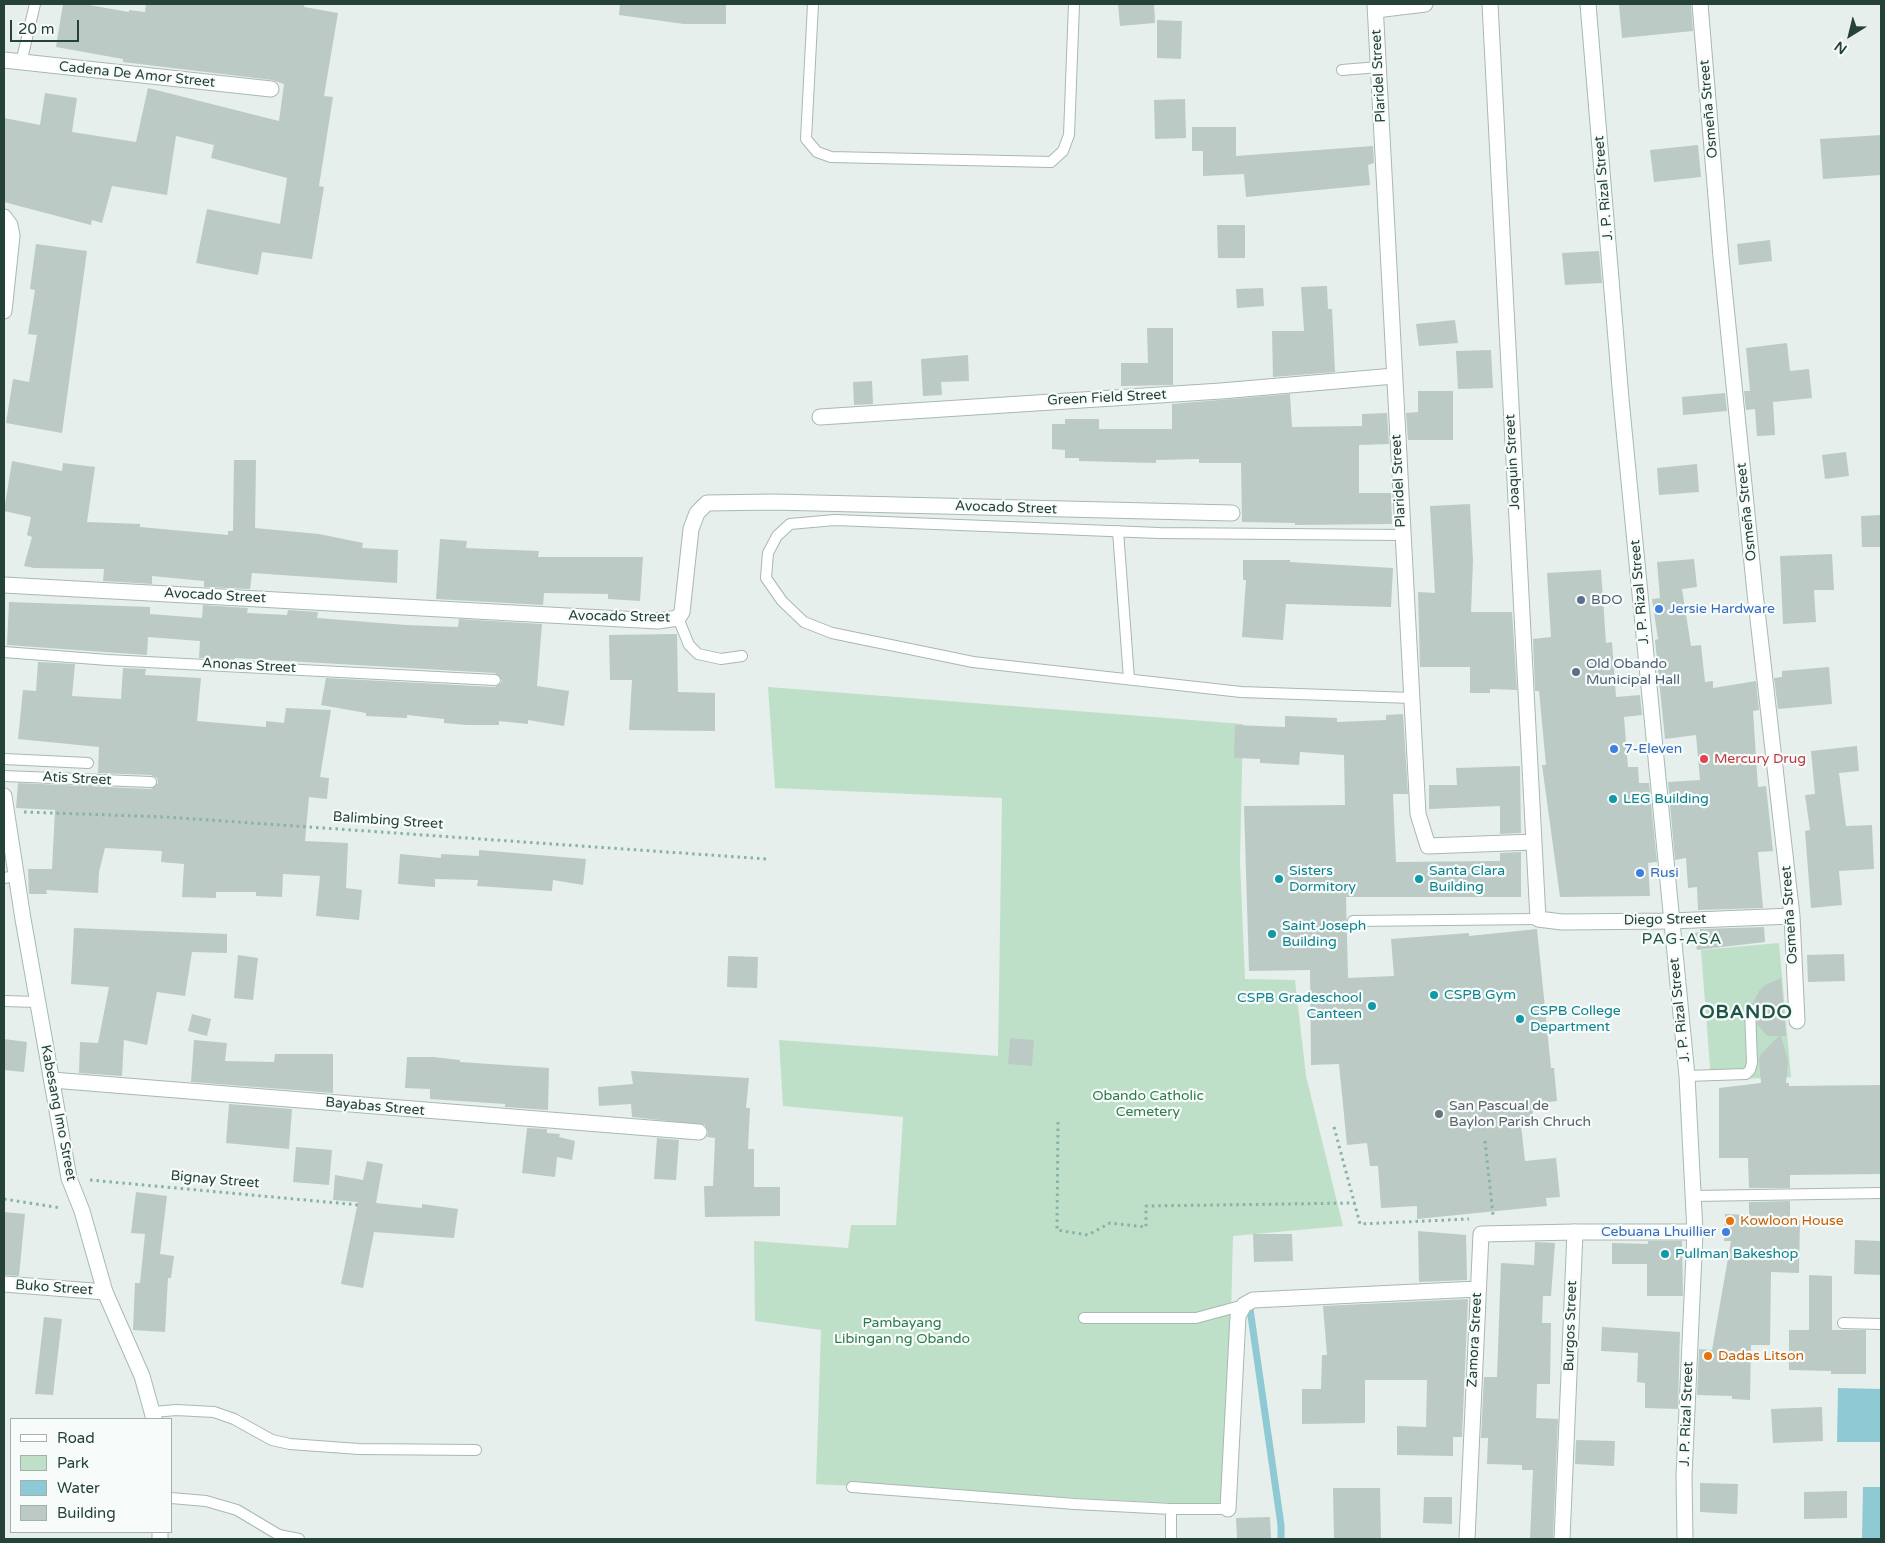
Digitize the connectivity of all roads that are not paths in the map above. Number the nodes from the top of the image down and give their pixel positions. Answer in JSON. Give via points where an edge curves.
{"nodes":[{"id":1,"x":34,"y":4,"type":"edge"},
{"id":2,"x":812,"y":4,"type":"edge"},
{"id":3,"x":1074,"y":4,"type":"edge"},
{"id":4,"x":1425,"y":4,"type":"edge"},
{"id":5,"x":1490,"y":4,"type":"edge"},
{"id":6,"x":1588,"y":4,"type":"edge"},
{"id":7,"x":1700,"y":4,"type":"edge"},
{"id":8,"x":1376,"y":7,"type":"edge"},
{"id":9,"x":4,"y":60,"type":"edge"},
{"id":10,"x":21,"y":63,"type":"junction"},
{"id":11,"x":1379,"y":66,"type":"junction"},
{"id":12,"x":1342,"y":70,"type":"dead end"},
{"id":13,"x":271,"y":89,"type":"dead end"},
{"id":14,"x":4,"y":217,"type":"edge"},
{"id":15,"x":4,"y":311,"type":"edge"},
{"id":16,"x":1394,"y":376,"type":"junction"},
{"id":17,"x":820,"y":417,"type":"dead end"},
{"id":18,"x":1232,"y":513,"type":"dead end"},
{"id":19,"x":1118,"y":531,"type":"junction"},
{"id":20,"x":1402,"y":535,"type":"junction"},
{"id":21,"x":4,"y":584,"type":"edge"},
{"id":22,"x":678,"y":618,"type":"junction"},
{"id":23,"x":4,"y":652,"type":"edge"},
{"id":24,"x":742,"y":656,"type":"dead end"},
{"id":25,"x":1130,"y":679,"type":"junction"},
{"id":26,"x":495,"y":680,"type":"dead end"},
{"id":27,"x":1412,"y":698,"type":"junction"},
{"id":28,"x":4,"y":759,"type":"edge"},
{"id":29,"x":88,"y":763,"type":"dead end"},
{"id":30,"x":4,"y":776,"type":"edge"},
{"id":31,"x":150,"y":782,"type":"dead end"},
{"id":32,"x":4,"y":796,"type":"edge"},
{"id":33,"x":1532,"y":842,"type":"junction"},
{"id":34,"x":10,"y":877,"type":"edge"},
{"id":35,"x":1792,"y":916,"type":"junction"},
{"id":36,"x":1538,"y":919,"type":"junction"},
{"id":37,"x":1353,"y":921,"type":"dead end"},
{"id":38,"x":1671,"y":921,"type":"junction"},
{"id":39,"x":4,"y":1001,"type":"edge"},
{"id":40,"x":38,"y":1002,"type":"junction"},
{"id":41,"x":1750,"y":1009,"type":"dead end"},
{"id":42,"x":1797,"y":1021,"type":"dead end"},
{"id":43,"x":1687,"y":1076,"type":"junction"},
{"id":44,"x":52,"y":1080,"type":"junction"},
{"id":45,"x":699,"y":1132,"type":"dead end"},
{"id":46,"x":1881,"y":1193,"type":"edge"},
{"id":47,"x":1693,"y":1196,"type":"junction"},
{"id":48,"x":1575,"y":1230,"type":"junction"},
{"id":49,"x":1695,"y":1232,"type":"junction"},
{"id":50,"x":4,"y":1284,"type":"edge"},
{"id":51,"x":1478,"y":1289,"type":"junction"},
{"id":52,"x":105,"y":1292,"type":"junction"},
{"id":53,"x":1244,"y":1306,"type":"junction"},
{"id":54,"x":1084,"y":1318,"type":"dead end"},
{"id":55,"x":1843,"y":1323,"type":"dead end"},
{"id":56,"x":1881,"y":1324,"type":"edge"},
{"id":57,"x":154,"y":1416,"type":"edge"},
{"id":58,"x":476,"y":1450,"type":"dead end"},
{"id":59,"x":852,"y":1488,"type":"dead end"},
{"id":60,"x":172,"y":1498,"type":"edge"},
{"id":61,"x":1171,"y":1509,"type":"junction"},
{"id":62,"x":1228,"y":1509,"type":"joint"},
{"id":63,"x":299,"y":1539,"type":"edge"},
{"id":64,"x":1170,"y":1539,"type":"edge"},
{"id":65,"x":1467,"y":1539,"type":"edge"},
{"id":66,"x":1562,"y":1539,"type":"edge"},
{"id":67,"x":1684,"y":1539,"type":"edge"}],
"edges":[{"from":1,"to":10,"type":"lane"},
{"from":2,"to":3,"type":"lane","via":[[806,139],[817,152],[831,157],[1051,162],[1064,150],[1069,135]]},
{"from":4,"to":8,"type":"street"},
{"from":5,"to":33,"type":"street","name":"Joaquin Street"},
{"from":6,"to":38,"type":"street","name":"J. P. Rizal Street","via":[[1622,409]]},
{"from":7,"to":35,"type":"street","name":"Osmeña Street","via":[[1721,257]]},
{"from":8,"to":11,"type":"street","name":"Plaridel Street"},
{"from":9,"to":10,"type":"street","name":"Cadena De Amor Street"},
{"from":10,"to":13,"type":"street","name":"Cadena De Amor Street"},
{"from":11,"to":12,"type":"lane"},
{"from":11,"to":16,"type":"street","name":"Plaridel Street"},
{"from":14,"to":15,"type":"street","via":[[12,236]]},
{"from":16,"to":17,"type":"street","name":"Green Field Street","via":[[1221,391]]},
{"from":16,"to":20,"type":"street","name":"Plaridel Street"},
{"from":18,"to":22,"type":"street","name":"Avocado Street","via":[[707,503],[696,513],[691,529],[682,612]]},
{"from":19,"to":20,"type":"lane"},
{"from":19,"to":25,"type":"lane"},
{"from":19,"to":25,"type":"lane","via":[[835,520],[790,524],[777,536],[768,553],[766,578],[804,622],[832,633],[973,662]]},
{"from":20,"to":27,"type":"street","name":"Plaridel Street"},
{"from":21,"to":22,"type":"street","name":"Avocado Street","via":[[658,621]]},
{"from":22,"to":24,"type":"lane","via":[[689,645],[698,654],[721,659]]},
{"from":23,"to":26,"type":"lane","name":"Anonas Street"},
{"from":25,"to":27,"type":"lane","via":[[1241,692]]},
{"from":27,"to":33,"type":"street","name":"Plaridel Street","via":[[1418,814],[1428,846]]},
{"from":28,"to":29,"type":"lane"},
{"from":30,"to":31,"type":"lane","name":"Atis Street"},
{"from":32,"to":34,"type":"street","name":"Kabesang Imo Street"},
{"from":33,"to":36,"type":"street","name":"Joaquin Street"},
{"from":34,"to":40,"type":"street","name":"Kabesang Imo Street"},
{"from":35,"to":38,"type":"street","name":"Diego Street"},
{"from":35,"to":42,"type":"street","name":"Osmeña Street"},
{"from":36,"to":37,"type":"lane"},
{"from":36,"to":38,"type":"street","name":"Diego Street","via":[[1562,922]]},
{"from":38,"to":43,"type":"street","name":"J. P. Rizal Street"},
{"from":39,"to":40,"type":"lane"},
{"from":40,"to":44,"type":"street","name":"Kabesang Imo Street"},
{"from":41,"to":43,"type":"lane","via":[[1750,1070],[1746,1074]]},
{"from":43,"to":47,"type":"street","name":"J. P. Rizal Street"},
{"from":44,"to":45,"type":"street","name":"Bayabas Street"},
{"from":44,"to":52,"type":"street","name":"Kabesang Imo Street","via":[[69,1178],[82,1210]]},
{"from":46,"to":47,"type":"lane"},
{"from":47,"to":49,"type":"street","name":"J. P. Rizal Street"},
{"from":48,"to":49,"type":"street"},
{"from":48,"to":51,"type":"street","name":"Zamora Street","via":[[1481,1234]]},
{"from":48,"to":66,"type":"street","name":"Burgos Street"},
{"from":49,"to":67,"type":"street","name":"J. P. Rizal Street"},
{"from":50,"to":52,"type":"street","name":"Buko Street"},
{"from":51,"to":53,"type":"street","via":[[1253,1300]]},
{"from":51,"to":65,"type":"street","name":"Zamora Street"},
{"from":52,"to":57,"type":"street","name":"Kabesang Imo Street","via":[[142,1376]]},
{"from":53,"to":54,"type":"lane","via":[[1196,1318]]},
{"from":53,"to":62,"type":"street","via":[[1238,1316]]},
{"from":55,"to":56,"type":"lane"},
{"from":57,"to":58,"type":"lane","via":[[176,1410],[214,1412],[272,1440],[290,1444],[359,1449]]},
{"from":59,"to":61,"type":"lane"},
{"from":60,"to":63,"type":"lane","via":[[206,1501],[237,1510],[279,1535]]},
{"from":61,"to":62,"type":"lane"},
{"from":61,"to":64,"type":"lane"}]}
